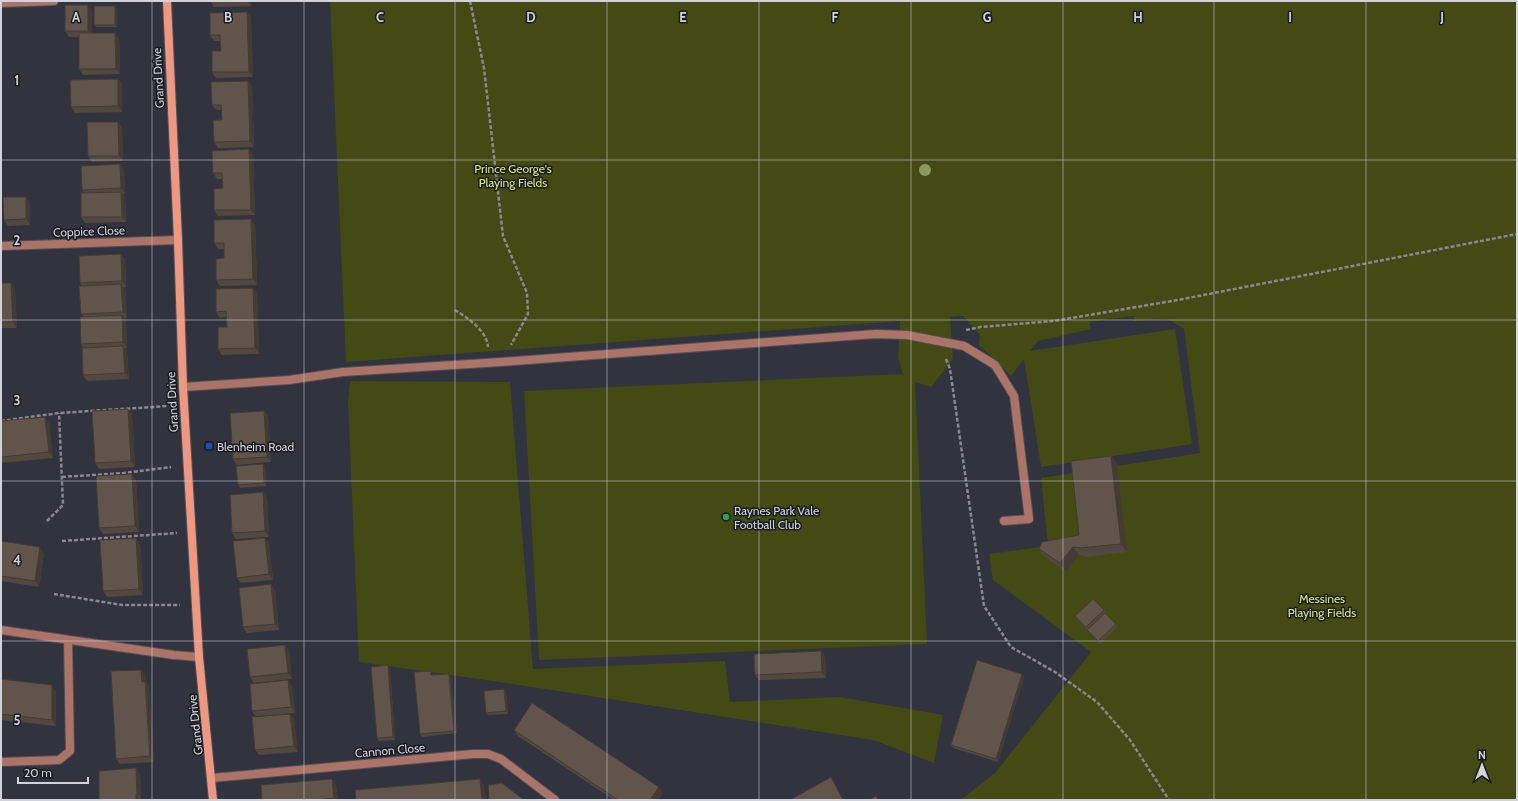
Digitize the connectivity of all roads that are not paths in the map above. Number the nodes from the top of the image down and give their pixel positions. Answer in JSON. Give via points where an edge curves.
{"nodes":[{"id":1,"x":54,"y":1,"type":"edge"},
{"id":2,"x":167,"y":1,"type":"edge"},
{"id":3,"x":1,"y":3,"type":"edge"},
{"id":4,"x":178,"y":240,"type":"junction"},
{"id":5,"x":1,"y":246,"type":"edge"},
{"id":6,"x":183,"y":387,"type":"junction"},
{"id":7,"x":1004,"y":521,"type":"dead end"},
{"id":8,"x":1,"y":630,"type":"edge"},
{"id":9,"x":68,"y":640,"type":"junction"},
{"id":10,"x":199,"y":657,"type":"junction"},
{"id":11,"x":1,"y":762,"type":"edge"},
{"id":12,"x":212,"y":778,"type":"junction"},
{"id":13,"x":213,"y":800,"type":"edge"},
{"id":14,"x":555,"y":800,"type":"edge"}],
"edges":[{"from":1,"to":3,"type":"street"},
{"from":2,"to":4,"type":"main road","name":"Grand Drive"},
{"from":4,"to":5,"type":"street","name":"Coppice Close"},
{"from":4,"to":6,"type":"main road","name":"Grand Drive"},
{"from":6,"to":7,"type":"street","via":[[289,380],[343,372],[876,334],[933,339],[964,346],[994,365],[1014,396],[1029,519]]},
{"from":6,"to":10,"type":"main road","name":"Grand Drive"},
{"from":8,"to":9,"type":"street"},
{"from":9,"to":10,"type":"street"},
{"from":9,"to":11,"type":"street","via":[[70,751],[59,760]]},
{"from":10,"to":12,"type":"main road","name":"Grand Drive"},
{"from":12,"to":13,"type":"main road","name":"Grand Drive"},
{"from":12,"to":14,"type":"street","name":"Cannon Close","via":[[488,754],[501,759]]}]}
